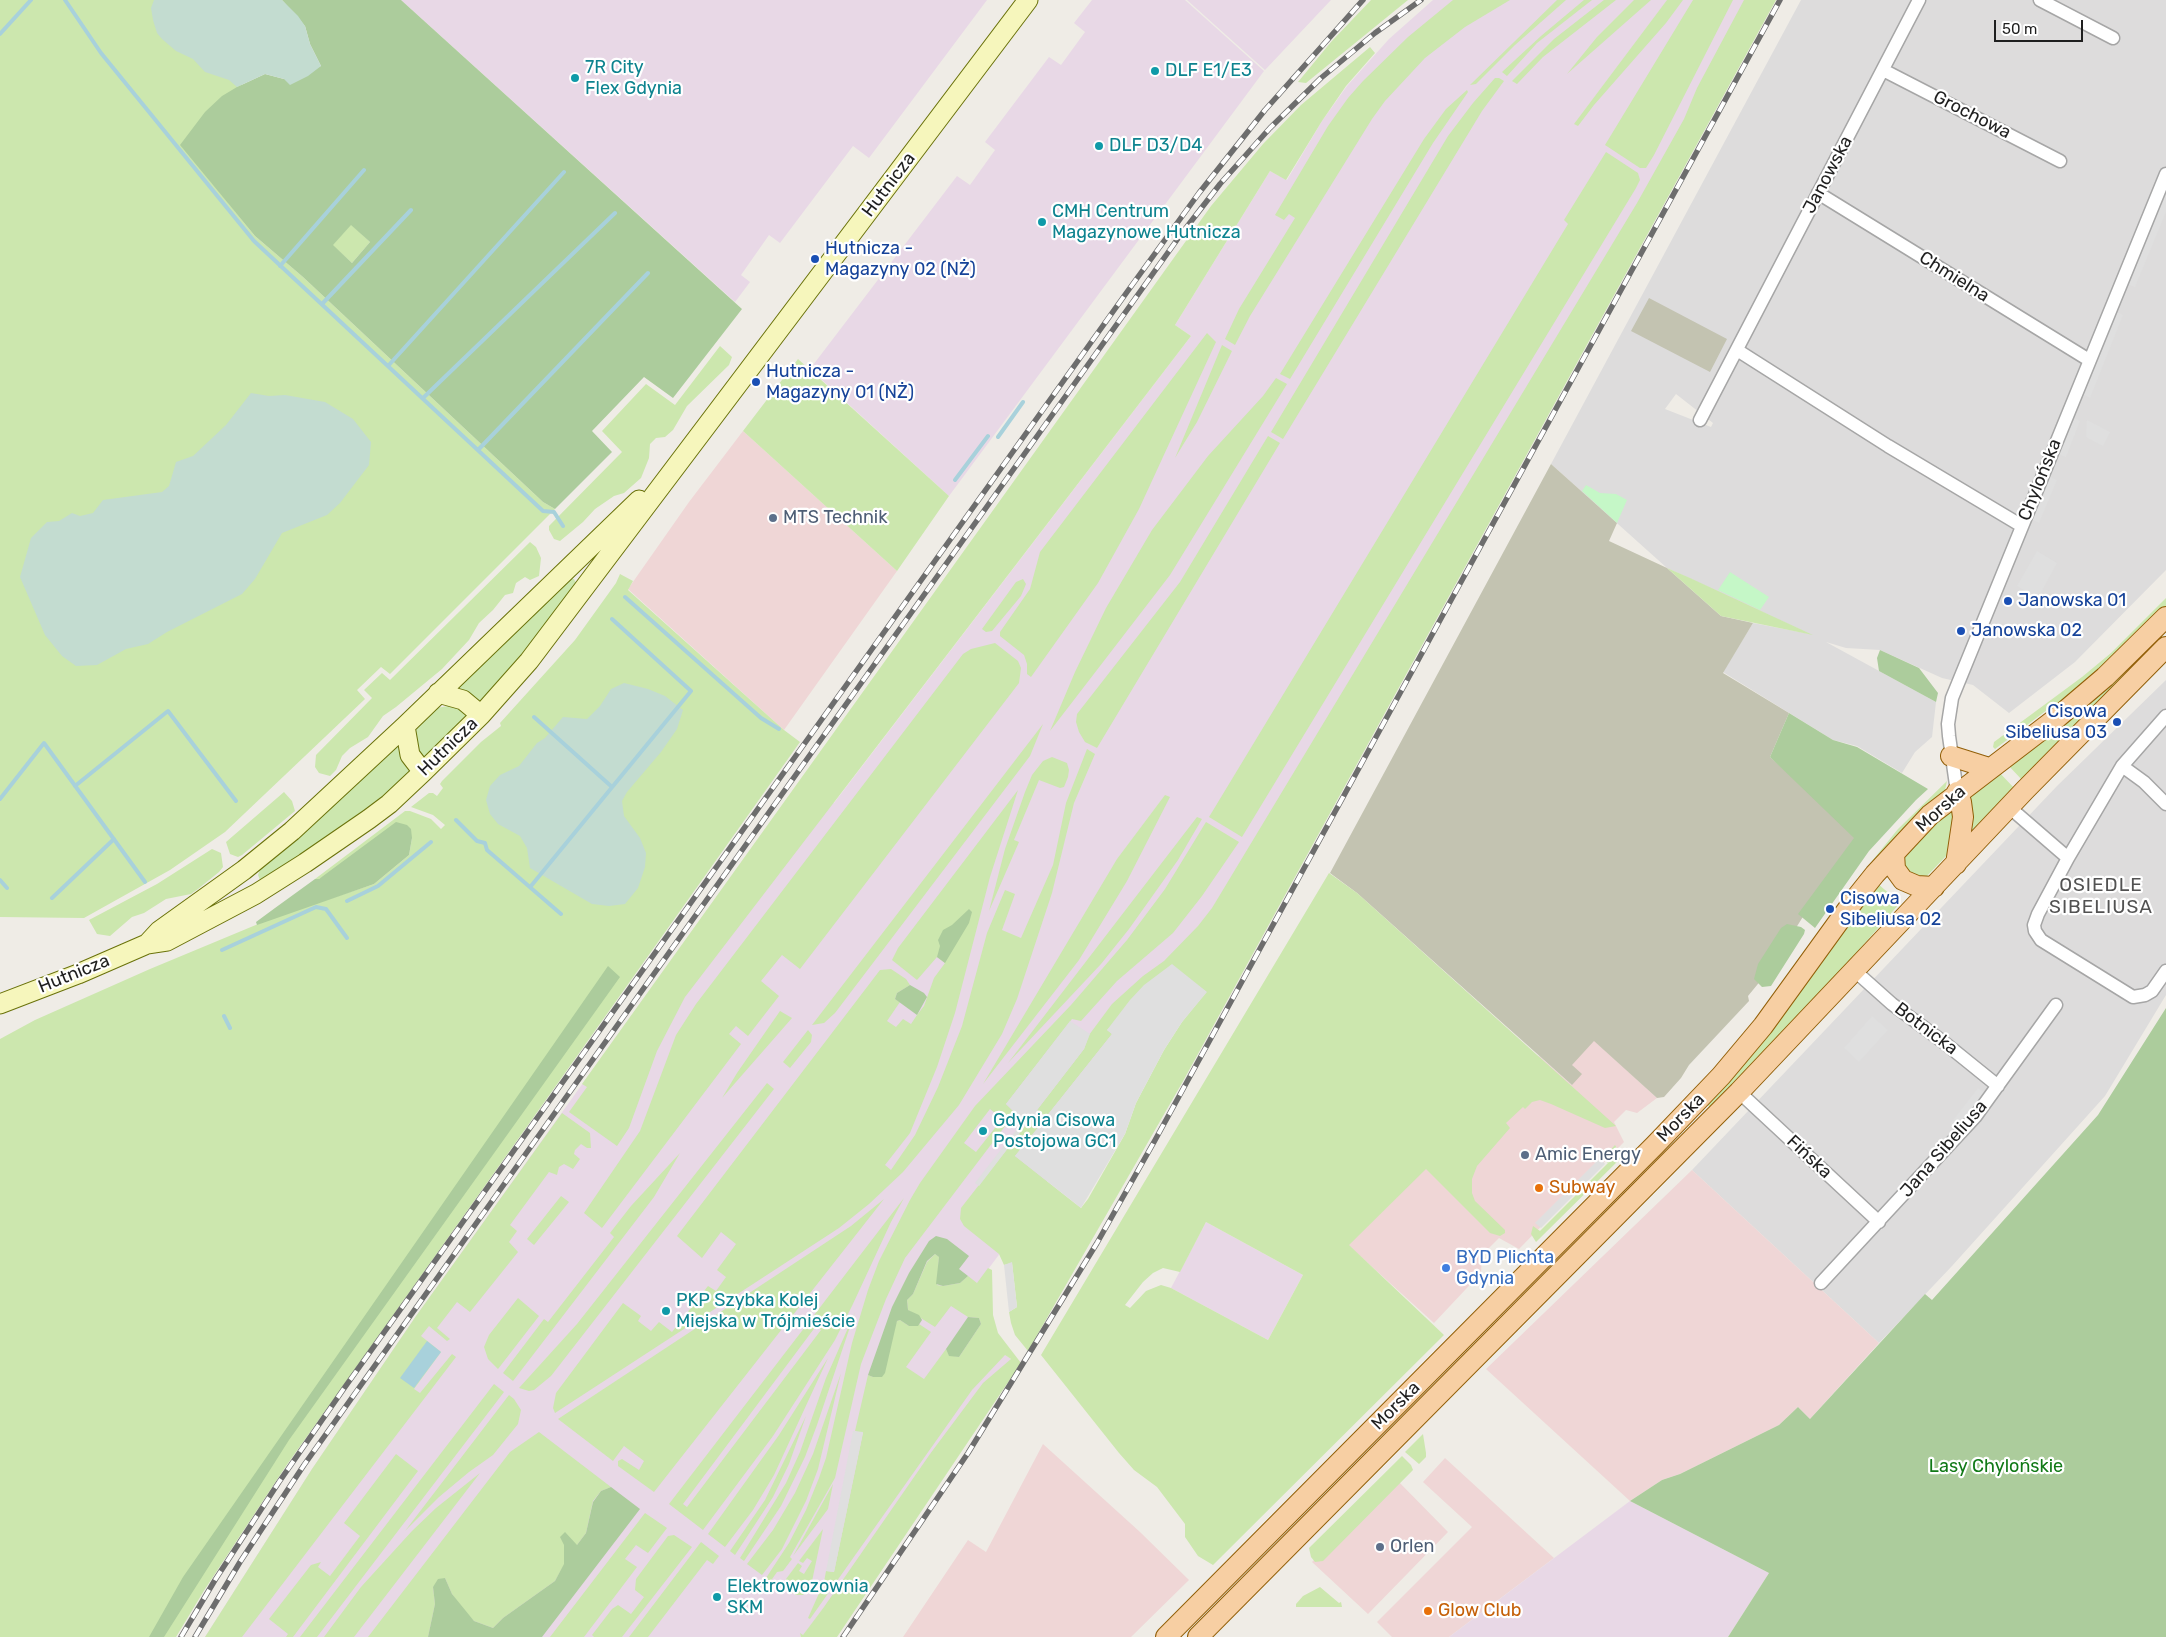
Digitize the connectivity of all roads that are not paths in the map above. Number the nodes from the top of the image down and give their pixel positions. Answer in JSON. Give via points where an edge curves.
{"nodes":[{"id":1,"x":1028,"y":0,"type":"edge"},
{"id":2,"x":1919,"y":0,"type":"edge"},
{"id":3,"x":2040,"y":0,"type":"edge"},
{"id":4,"x":2112,"y":38,"type":"dead end"},
{"id":5,"x":1883,"y":70,"type":"junction"},
{"id":6,"x":2060,"y":161,"type":"dead end"},
{"id":7,"x":2166,"y":174,"type":"edge"},
{"id":8,"x":1818,"y":193,"type":"junction"},
{"id":9,"x":1737,"y":350,"type":"junction"},
{"id":10,"x":2090,"y":360,"type":"junction"},
{"id":11,"x":1700,"y":420,"type":"dead end"},
{"id":12,"x":676,"y":465,"type":"junction"},
{"id":13,"x":2022,"y":526,"type":"junction"},
{"id":14,"x":571,"y":567,"type":"junction"},
{"id":15,"x":590,"y":582,"type":"junction"},
{"id":16,"x":2166,"y":617,"type":"edge"},
{"id":17,"x":2166,"y":646,"type":"edge"},
{"id":18,"x":438,"y":693,"type":"junction"},
{"id":19,"x":481,"y":715,"type":"junction"},
{"id":20,"x":2166,"y":716,"type":"edge"},
{"id":21,"x":405,"y":726,"type":"junction"},
{"id":22,"x":1951,"y":756,"type":"junction"},
{"id":23,"x":2122,"y":766,"type":"junction"},
{"id":24,"x":1989,"y":768,"type":"junction"},
{"id":25,"x":423,"y":772,"type":"junction"},
{"id":26,"x":1957,"y":792,"type":"junction"},
{"id":27,"x":2166,"y":804,"type":"edge"},
{"id":28,"x":2009,"y":807,"type":"junction"},
{"id":29,"x":1894,"y":854,"type":"junction"},
{"id":30,"x":2068,"y":858,"type":"junction"},
{"id":31,"x":1956,"y":864,"type":"junction"},
{"id":32,"x":244,"y":870,"type":"junction"},
{"id":33,"x":1934,"y":887,"type":"junction"},
{"id":34,"x":256,"y":894,"type":"junction"},
{"id":35,"x":147,"y":944,"type":"junction"},
{"id":36,"x":1856,"y":971,"type":"junction"},
{"id":37,"x":2166,"y":971,"type":"edge"},
{"id":38,"x":0,"y":1004,"type":"edge"},
{"id":39,"x":2056,"y":1005,"type":"dead end"},
{"id":40,"x":1998,"y":1086,"type":"junction"},
{"id":41,"x":1739,"y":1092,"type":"junction"},
{"id":42,"x":1879,"y":1222,"type":"junction"},
{"id":43,"x":1820,"y":1283,"type":"dead end"},
{"id":44,"x":1166,"y":1637,"type":"edge"},
{"id":45,"x":1198,"y":1637,"type":"edge"}],
"edges":[{"from":1,"to":12,"type":"main road","name":"Hutnicza"},
{"from":2,"to":5,"type":"street","name":"Janowska"},
{"from":3,"to":4,"type":"street"},
{"from":5,"to":6,"type":"street","name":"Grochowa"},
{"from":5,"to":8,"type":"street","name":"Janowska"},
{"from":7,"to":10,"type":"street","name":"Chylońska"},
{"from":8,"to":9,"type":"street","name":"Janowska"},
{"from":8,"to":10,"type":"street","name":"Chmielna"},
{"from":9,"to":11,"type":"street","name":"Janowska"},
{"from":9,"to":13,"type":"street"},
{"from":10,"to":13,"type":"street","name":"Chylońska"},
{"from":12,"to":14,"type":"main road","name":"Hutnicza"},
{"from":12,"to":15,"type":"main road","name":"Hutnicza"},
{"from":13,"to":22,"type":"street","name":"Chylońska","via":[[1952,698],[1948,724]]},
{"from":14,"to":15,"type":"main road"},
{"from":14,"to":18,"type":"main road","name":"Hutnicza"},
{"from":15,"to":19,"type":"main road","name":"Hutnicza","via":[[529,661]]},
{"from":16,"to":24,"type":"main road","name":"Morska","via":[[2105,677]]},
{"from":17,"to":28,"type":"main road","name":"Morska"},
{"from":18,"to":19,"type":"main road","via":[[464,700]]},
{"from":18,"to":21,"type":"main road","name":"Hutnicza"},
{"from":19,"to":25,"type":"main road","name":"Hutnicza"},
{"from":20,"to":23,"type":"street"},
{"from":21,"to":25,"type":"main road","via":[[410,755]]},
{"from":21,"to":32,"type":"main road","name":"Hutnicza","via":[[292,831]]},
{"from":22,"to":24,"type":"main road"},
{"from":22,"to":26,"type":"street","name":"Chylońska"},
{"from":23,"to":27,"type":"street"},
{"from":23,"to":30,"type":"street"},
{"from":24,"to":26,"type":"main road","name":"Morska"},
{"from":25,"to":34,"type":"main road","name":"Hutnicza","via":[[369,819]]},
{"from":26,"to":29,"type":"main road","name":"Morska","via":[[1930,815]]},
{"from":26,"to":31,"type":"main road","via":[[1963,817]]},
{"from":28,"to":30,"type":"street"},
{"from":28,"to":31,"type":"main road","name":"Morska"},
{"from":29,"to":33,"type":"main road","via":[[1894,869],[1903,880],[1918,886]]},
{"from":29,"to":44,"type":"main road","name":"Morska","via":[[1855,899],[1763,1026],[1721,1076]]},
{"from":30,"to":37,"type":"street","via":[[2034,925],[2041,940],[2133,997],[2152,991]]},
{"from":31,"to":33,"type":"main road","name":"Morska"},
{"from":32,"to":34,"type":"main road"},
{"from":32,"to":35,"type":"main road","name":"Hutnicza","via":[[158,931]]},
{"from":33,"to":36,"type":"main road","name":"Morska"},
{"from":34,"to":35,"type":"main road","name":"Hutnicza","via":[[167,941]]},
{"from":35,"to":38,"type":"main road","name":"Hutnicza"},
{"from":36,"to":40,"type":"street","name":"Botnicka","via":[[1892,1004]]},
{"from":36,"to":41,"type":"main road","name":"Morska"},
{"from":39,"to":40,"type":"street","name":"Jana Sibeliusa"},
{"from":40,"to":42,"type":"street","name":"Jana Sibeliusa","via":[[1975,1117]]},
{"from":41,"to":42,"type":"street","name":"Fińska"},
{"from":41,"to":45,"type":"main road","name":"Morska"},
{"from":42,"to":43,"type":"street","name":"Jana Sibeliusa"}]}
